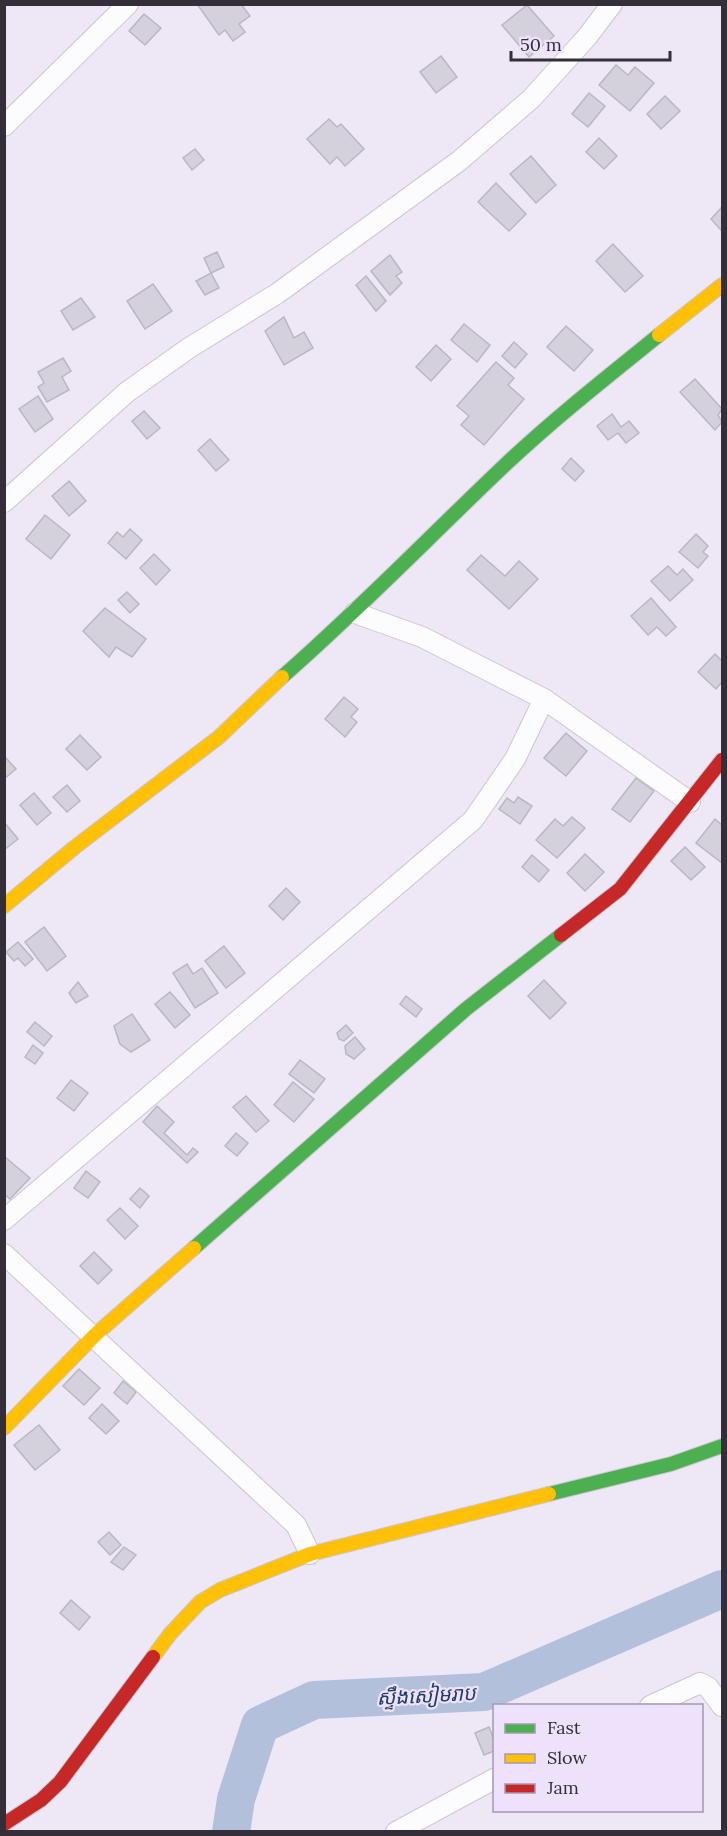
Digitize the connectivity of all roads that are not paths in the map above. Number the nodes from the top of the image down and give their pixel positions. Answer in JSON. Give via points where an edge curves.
{"nodes":[{"id":1,"x":128,"y":4,"type":"edge"},
{"id":2,"x":612,"y":4,"type":"edge"},
{"id":3,"x":4,"y":126,"type":"edge"},
{"id":4,"x":723,"y":285,"type":"edge"},
{"id":5,"x":4,"y":502,"type":"edge"},
{"id":6,"x":355,"y":613,"type":"junction"},
{"id":7,"x":544,"y":699,"type":"junction"},
{"id":8,"x":723,"y":760,"type":"edge"},
{"id":9,"x":690,"y":802,"type":"junction"},
{"id":10,"x":4,"y":906,"type":"edge"},
{"id":11,"x":4,"y":1220,"type":"edge"},
{"id":12,"x":4,"y":1254,"type":"edge"},
{"id":13,"x":95,"y":1335,"type":"junction"},
{"id":14,"x":4,"y":1428,"type":"edge"},
{"id":15,"x":723,"y":1446,"type":"edge"},
{"id":16,"x":310,"y":1554,"type":"junction"},
{"id":17,"x":654,"y":1704,"type":"edge"},
{"id":18,"x":723,"y":1706,"type":"edge"},
{"id":19,"x":493,"y":1780,"type":"edge"},
{"id":20,"x":4,"y":1824,"type":"edge"},
{"id":21,"x":396,"y":1832,"type":"edge"}],
"edges":[{"from":1,"to":3,"type":"street"},
{"from":2,"to":5,"type":"street","via":[[531,99],[459,161],[278,293],[127,392]]},
{"from":4,"to":6,"type":"street","via":[[575,402],[506,464]]},
{"from":6,"to":7,"type":"street","via":[[422,637]]},
{"from":6,"to":10,"type":"street","via":[[219,737]]},
{"from":7,"to":9,"type":"street"},
{"from":7,"to":11,"type":"street","via":[[515,759],[473,820]]},
{"from":8,"to":9,"type":"street"},
{"from":9,"to":13,"type":"street","via":[[620,889],[466,1009]]},
{"from":12,"to":13,"type":"street"},
{"from":13,"to":14,"type":"street"},
{"from":13,"to":16,"type":"street","via":[[296,1525]]},
{"from":15,"to":16,"type":"street","via":[[670,1464]]},
{"from":16,"to":20,"type":"street","via":[[243,1579],[200,1602],[171,1634],[60,1782]]},
{"from":17,"to":18,"type":"street","via":[[700,1683]]},
{"from":19,"to":21,"type":"street"}]}
